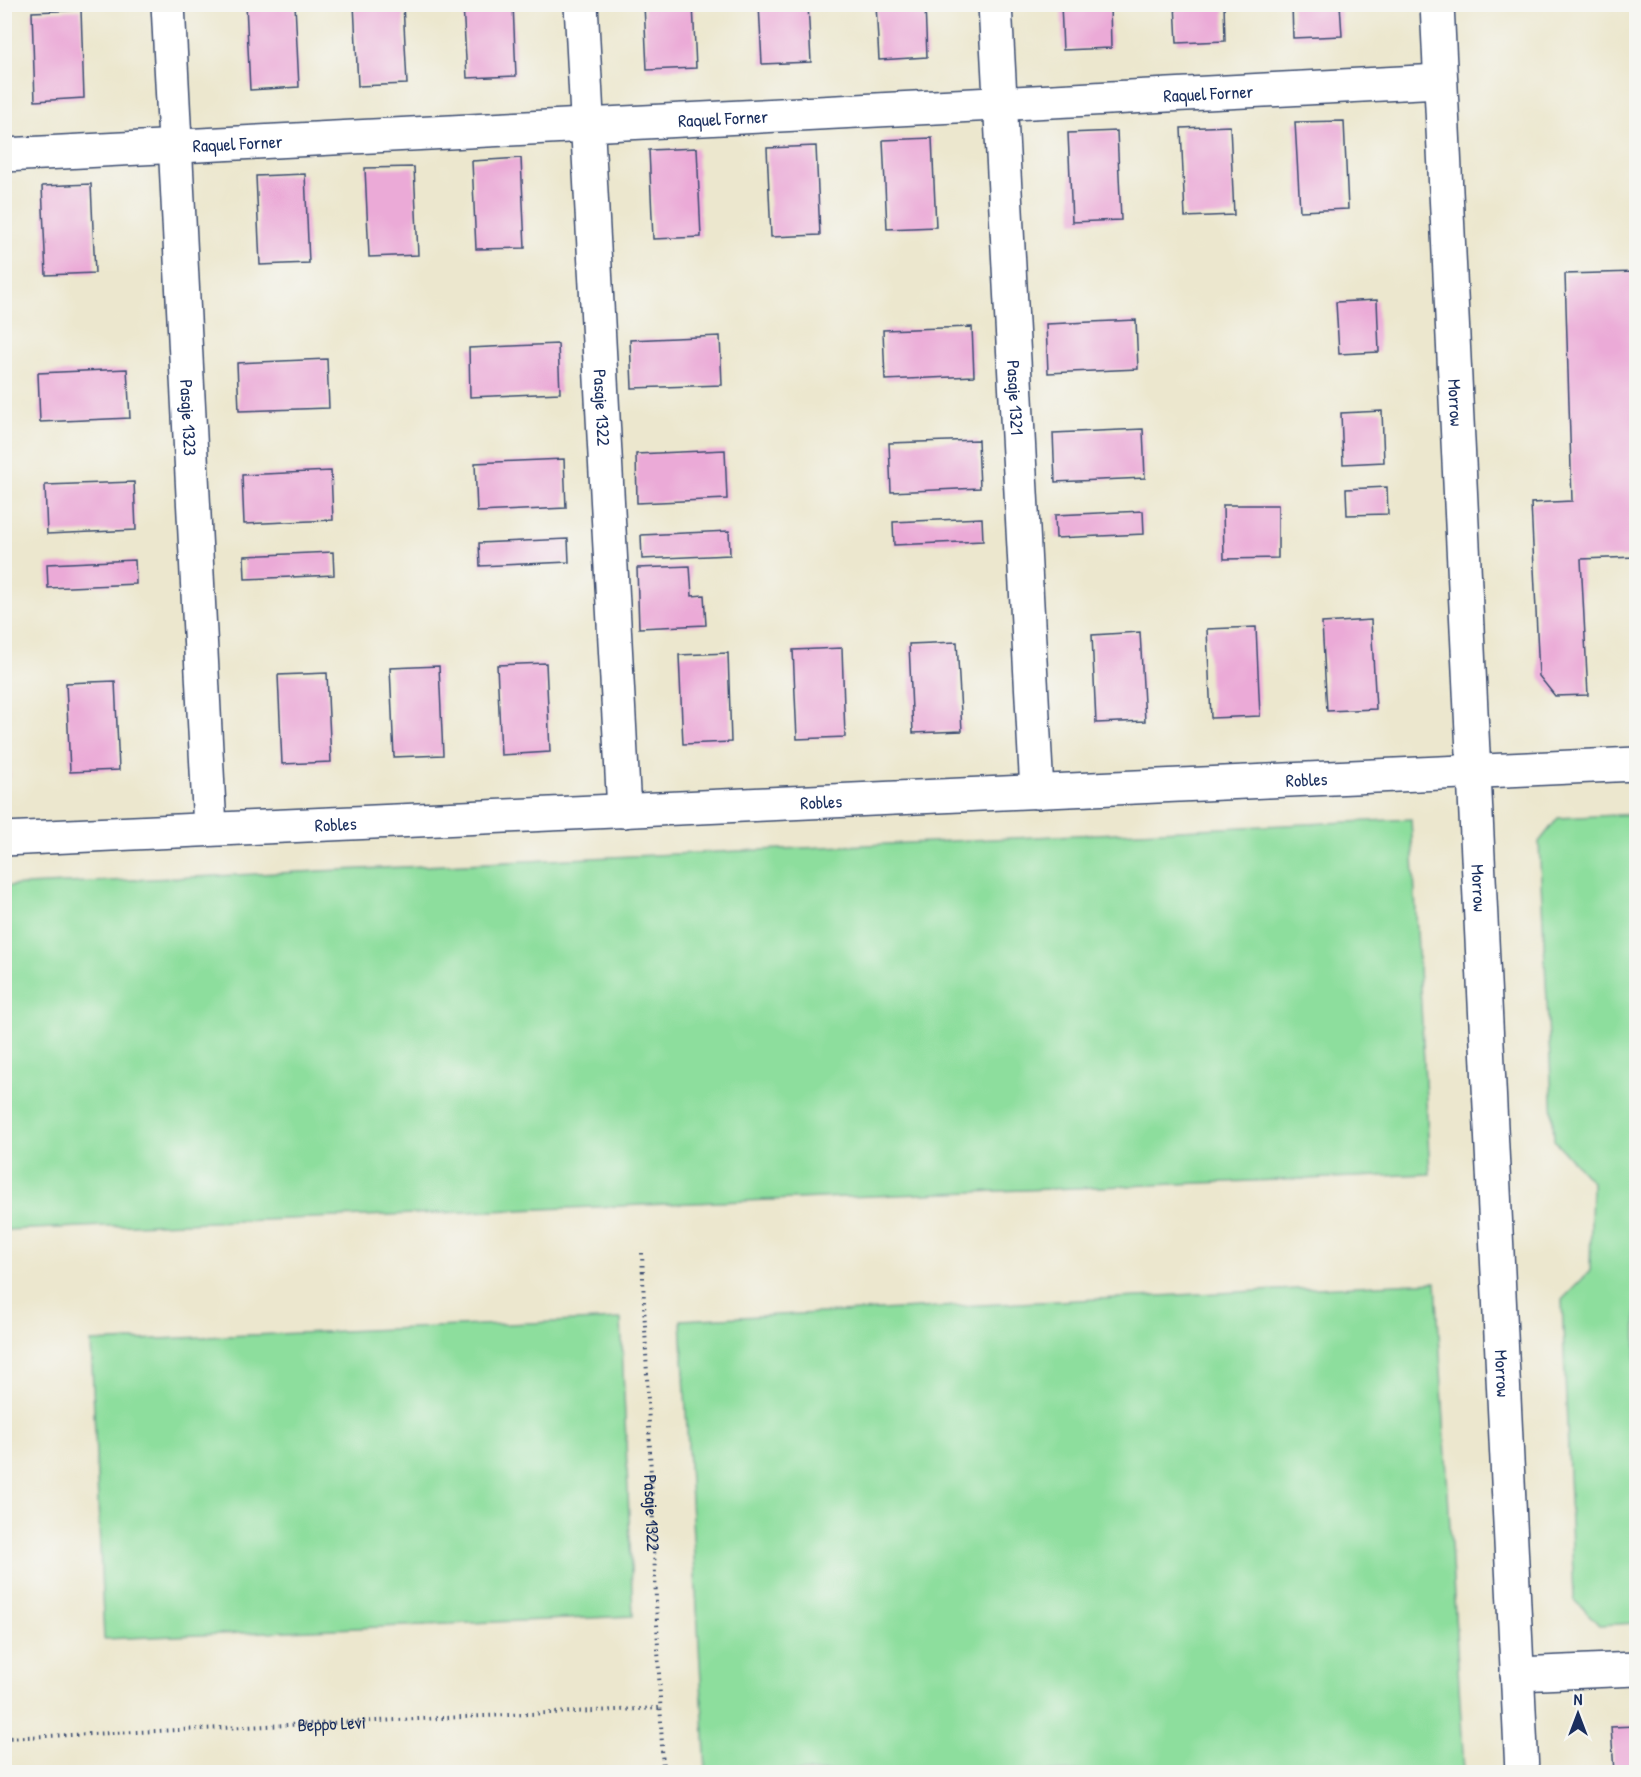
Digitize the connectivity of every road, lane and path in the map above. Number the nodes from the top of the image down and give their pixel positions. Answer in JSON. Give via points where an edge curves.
{"nodes":[{"id":1,"x":168,"y":4,"type":"edge"},
{"id":2,"x":581,"y":4,"type":"edge"},
{"id":3,"x":995,"y":4,"type":"edge"},
{"id":4,"x":1437,"y":4,"type":"edge"},
{"id":5,"x":1440,"y":81,"type":"junction"},
{"id":6,"x":1000,"y":104,"type":"junction"},
{"id":7,"x":588,"y":125,"type":"junction"},
{"id":8,"x":175,"y":147,"type":"junction"},
{"id":9,"x":4,"y":155,"type":"edge"},
{"id":10,"x":1636,"y":764,"type":"edge"},
{"id":11,"x":1474,"y":772,"type":"junction"},
{"id":12,"x":1036,"y":792,"type":"junction"},
{"id":13,"x":624,"y":811,"type":"junction"},
{"id":14,"x":210,"y":829,"type":"junction"},
{"id":15,"x":4,"y":839,"type":"edge"},
{"id":16,"x":642,"y":1253,"type":"dead end"},
{"id":17,"x":1636,"y":1669,"type":"edge"},
{"id":18,"x":1517,"y":1674,"type":"junction"},
{"id":19,"x":660,"y":1708,"type":"junction"},
{"id":20,"x":4,"y":1738,"type":"edge"},
{"id":21,"x":663,"y":1773,"type":"edge"},
{"id":22,"x":1522,"y":1773,"type":"edge"}],
"edges":[{"from":1,"to":8,"type":"street","name":"Pasaje 1323"},
{"from":2,"to":7,"type":"street","name":"Pasaje 1322"},
{"from":3,"to":6,"type":"street","name":"Pasaje 1321"},
{"from":4,"to":5,"type":"street","name":"Morrow"},
{"from":5,"to":6,"type":"street","name":"Raquel Forner"},
{"from":5,"to":11,"type":"street","name":"Morrow"},
{"from":6,"to":7,"type":"street","name":"Raquel Forner"},
{"from":6,"to":12,"type":"street","name":"Pasaje 1321"},
{"from":7,"to":8,"type":"street","name":"Raquel Forner"},
{"from":7,"to":13,"type":"street","name":"Pasaje 1322"},
{"from":8,"to":9,"type":"street","name":"Raquel Forner"},
{"from":8,"to":14,"type":"street","name":"Pasaje 1323"},
{"from":10,"to":11,"type":"street","name":"Robles"},
{"from":11,"to":12,"type":"street","name":"Robles"},
{"from":11,"to":18,"type":"street","name":"Morrow"},
{"from":12,"to":13,"type":"street","name":"Robles"},
{"from":13,"to":14,"type":"street","name":"Robles"},
{"from":14,"to":15,"type":"street","name":"Robles"},
{"from":16,"to":19,"type":"path","name":"Pasaje 1322"},
{"from":17,"to":18,"type":"street"},
{"from":18,"to":22,"type":"street","name":"Morrow"},
{"from":19,"to":20,"type":"path","name":"Beppo Levi"},
{"from":19,"to":21,"type":"path","name":"Pasaje 1322"}]}
